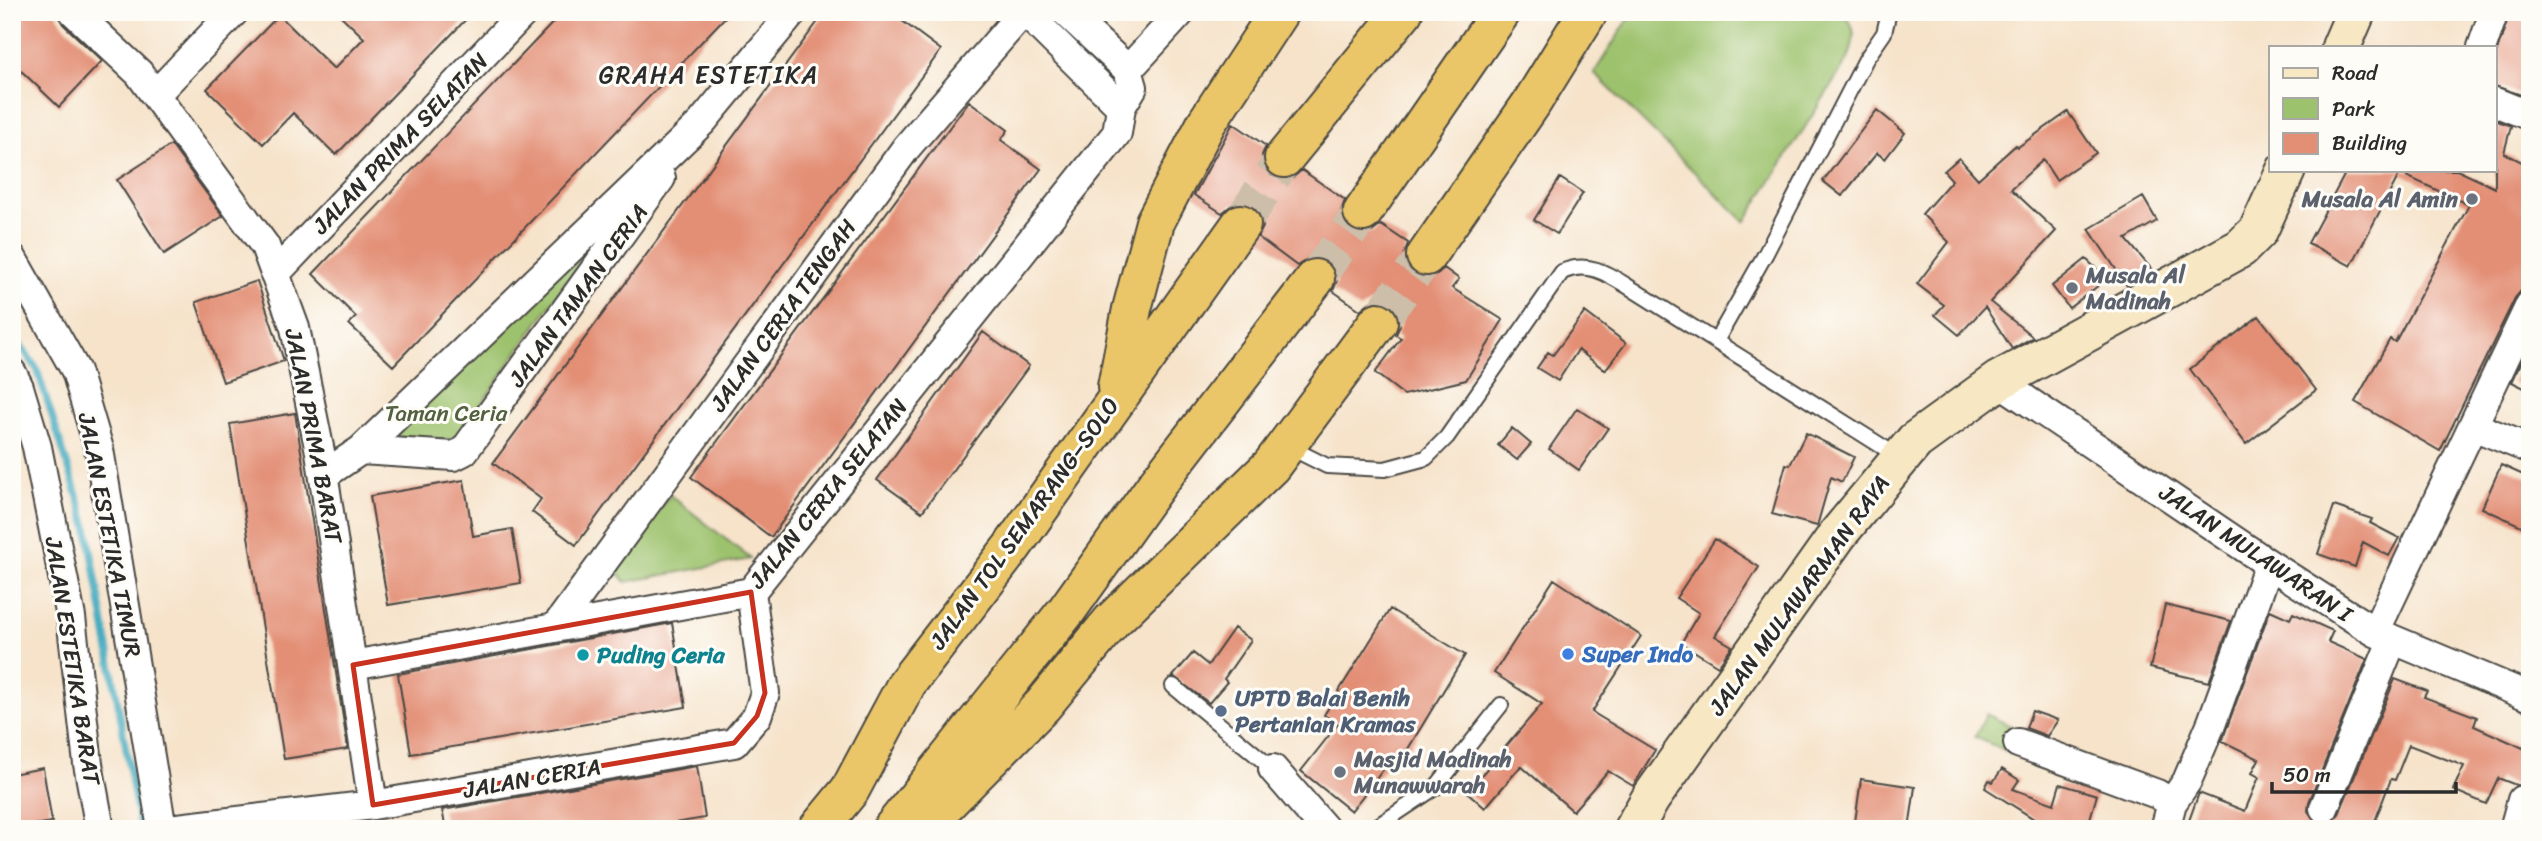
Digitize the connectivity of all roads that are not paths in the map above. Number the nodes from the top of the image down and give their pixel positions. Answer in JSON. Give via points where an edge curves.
{"nodes":[{"id":1,"x":74,"y":12,"type":"edge"},
{"id":2,"x":234,"y":12,"type":"edge"},
{"id":3,"x":524,"y":12,"type":"edge"},
{"id":4,"x":793,"y":12,"type":"edge"},
{"id":5,"x":1024,"y":12,"type":"edge"},
{"id":6,"x":1066,"y":12,"type":"edge"},
{"id":7,"x":1181,"y":12,"type":"edge"},
{"id":8,"x":1279,"y":12,"type":"edge"},
{"id":9,"x":1403,"y":12,"type":"edge"},
{"id":10,"x":1501,"y":12,"type":"edge"},
{"id":11,"x":1588,"y":12,"type":"edge"},
{"id":12,"x":1889,"y":12,"type":"edge"},
{"id":13,"x":2356,"y":12,"type":"edge"},
{"id":14,"x":2494,"y":12,"type":"edge"},
{"id":15,"x":2341,"y":46,"type":"edge"},
{"id":16,"x":2482,"y":46,"type":"edge"},
{"id":17,"x":1128,"y":70,"type":"junction"},
{"id":18,"x":155,"y":95,"type":"junction"},
{"id":19,"x":2496,"y":103,"type":"edge"},
{"id":20,"x":1121,"y":107,"type":"junction"},
{"id":21,"x":2530,"y":116,"type":"edge"},
{"id":22,"x":702,"y":122,"type":"junction"},
{"id":23,"x":1284,"y":158,"type":"tunnel mouth"},
{"id":24,"x":2285,"y":172,"type":"edge"},
{"id":25,"x":1363,"y":212,"type":"tunnel mouth"},
{"id":26,"x":1241,"y":224,"type":"tunnel mouth"},
{"id":27,"x":1426,"y":256,"type":"tunnel mouth"},
{"id":28,"x":12,"y":258,"type":"edge"},
{"id":29,"x":275,"y":274,"type":"junction"},
{"id":30,"x":1315,"y":279,"type":"tunnel mouth"},
{"id":31,"x":2530,"y":305,"type":"edge"},
{"id":32,"x":1378,"y":322,"type":"tunnel mouth"},
{"id":33,"x":1716,"y":341,"type":"junction"},
{"id":34,"x":12,"y":373,"type":"edge"},
{"id":35,"x":1998,"y":380,"type":"junction"},
{"id":36,"x":1115,"y":399,"type":"junction"},
{"id":37,"x":2473,"y":426,"type":"junction"},
{"id":38,"x":1286,"y":446,"type":"junction"},
{"id":39,"x":2530,"y":449,"type":"edge"},
{"id":40,"x":361,"y":450,"type":"junction"},
{"id":41,"x":1900,"y":458,"type":"junction"},
{"id":42,"x":324,"y":475,"type":"junction"},
{"id":43,"x":2269,"y":564,"type":"junction"},
{"id":44,"x":751,"y":592,"type":"junction"},
{"id":45,"x":555,"y":628,"type":"junction"},
{"id":46,"x":2384,"y":636,"type":"junction"},
{"id":47,"x":353,"y":665,"type":"junction"},
{"id":48,"x":1173,"y":686,"type":"dead end"},
{"id":49,"x":2530,"y":697,"type":"edge"},
{"id":50,"x":1501,"y":705,"type":"dead end"},
{"id":51,"x":2018,"y":743,"type":"dead end"},
{"id":52,"x":1273,"y":769,"type":"joint"},
{"id":53,"x":2522,"y":800,"type":"dead end"},
{"id":54,"x":373,"y":805,"type":"junction"},
{"id":55,"x":2324,"y":808,"type":"dead end"},
{"id":56,"x":2169,"y":816,"type":"edge"},
{"id":57,"x":100,"y":829,"type":"edge"},
{"id":58,"x":162,"y":829,"type":"edge"},
{"id":59,"x":169,"y":829,"type":"edge"},
{"id":60,"x":818,"y":829,"type":"edge"},
{"id":61,"x":892,"y":829,"type":"edge"},
{"id":62,"x":921,"y":829,"type":"edge"},
{"id":63,"x":1325,"y":829,"type":"edge"},
{"id":64,"x":1373,"y":829,"type":"edge"},
{"id":65,"x":1633,"y":829,"type":"edge"},
{"id":66,"x":2514,"y":829,"type":"edge"}],
"edges":[{"from":1,"to":18,"type":"street","name":"JALAN PRIMA BARAT"},
{"from":2,"to":18,"type":"street"},
{"from":3,"to":29,"type":"street","name":"JALAN PRIMA SELATAN"},
{"from":4,"to":22,"type":"street","name":"JALAN TAMAN CERIA"},
{"from":5,"to":20,"type":"street"},
{"from":5,"to":45,"type":"street","name":"JALAN CERIA TENGAH","via":[[906,148]]},
{"from":6,"to":17,"type":"street"},
{"from":7,"to":17,"type":"street"},
{"from":8,"to":36,"type":"highway","via":[[1207,122],[1155,222]]},
{"from":9,"to":23,"type":"highway"},
{"from":10,"to":25,"type":"highway"},
{"from":11,"to":27,"type":"highway"},
{"from":12,"to":33,"type":"lane","via":[[1884,33]]},
{"from":13,"to":15,"type":"main road"},
{"from":14,"to":16,"type":"street"},
{"from":17,"to":20,"type":"street","name":"JALAN CERIA SELATAN","via":[[1133,87]]},
{"from":18,"to":29,"type":"street","name":"JALAN PRIMA BARAT","via":[[265,246]]},
{"from":19,"to":21,"type":"street"},
{"from":20,"to":44,"type":"street","name":"JALAN CERIA SELATAN","via":[[1117,133]]},
{"from":22,"to":40,"type":"street","name":"JALAN TAMAN CERIA"},
{"from":22,"to":40,"type":"street","name":"JALAN TAMAN CERIA","via":[[464,452],[454,456]]},
{"from":24,"to":35,"type":"main road","name":"JALAN MULAWARMAN RAYA","via":[[2258,231],[2241,248]]},
{"from":26,"to":36,"type":"highway","name":"JALAN TOL SEMARANG–SOLO"},
{"from":28,"to":58,"type":"street","name":"JALAN ESTETIKA TIMUR","via":[[76,371],[99,449]]},
{"from":29,"to":42,"type":"street","name":"JALAN PRIMA BARAT","via":[[295,328]]},
{"from":30,"to":61,"type":"highway","via":[[1157,484],[1068,610]]},
{"from":31,"to":37,"type":"street"},
{"from":32,"to":38,"type":"highway"},
{"from":33,"to":38,"type":"lane","via":[[1594,267],[1576,266],[1562,272],[1447,437],[1426,458],[1385,469],[1354,470],[1327,466]]},
{"from":33,"to":41,"type":"lane"},
{"from":34,"to":57,"type":"street","name":"JALAN ESTETIKA BARAT","via":[[37,447],[71,617]]},
{"from":35,"to":41,"type":"main road","name":"JALAN MULAWARMAN RAYA","via":[[1915,441]]},
{"from":35,"to":43,"type":"street","name":"JALAN MULAWARAN I"},
{"from":36,"to":60,"type":"highway","name":"JALAN TOL SEMARANG–SOLO","via":[[1012,547],[906,683],[850,790]]},
{"from":37,"to":39,"type":"street"},
{"from":37,"to":46,"type":"street"},
{"from":38,"to":62,"type":"highway","via":[[1244,495],[1112,621],[1043,705]]},
{"from":40,"to":42,"type":"street","name":"JALAN TAMAN CERIA"},
{"from":41,"to":65,"type":"main road","name":"JALAN MULAWARMAN RAYA","via":[[1830,545]]},
{"from":42,"to":47,"type":"street","name":"JALAN PRIMA BARAT"},
{"from":43,"to":46,"type":"street","name":"JALAN MULAWARAN I"},
{"from":43,"to":56,"type":"street","via":[[2202,746]]},
{"from":44,"to":45,"type":"street","name":"JALAN CERIA SELATAN"},
{"from":44,"to":54,"type":"street","name":"JALAN CERIA","via":[[765,693],[757,716],[734,743]]},
{"from":45,"to":47,"type":"street","name":"JALAN CERIA SELATAN"},
{"from":46,"to":49,"type":"street","name":"JALAN MULAWARAN I"},
{"from":46,"to":55,"type":"street"},
{"from":47,"to":54,"type":"street","name":"JALAN PRIMA BARAT"},
{"from":48,"to":52,"type":"lane"},
{"from":50,"to":64,"type":"lane","via":[[1436,787]]},
{"from":51,"to":56,"type":"street","via":[[2157,794]]},
{"from":52,"to":63,"type":"street"},
{"from":53,"to":66,"type":"street"},
{"from":54,"to":59,"type":"street","name":"JALAN CERIA"}]}
